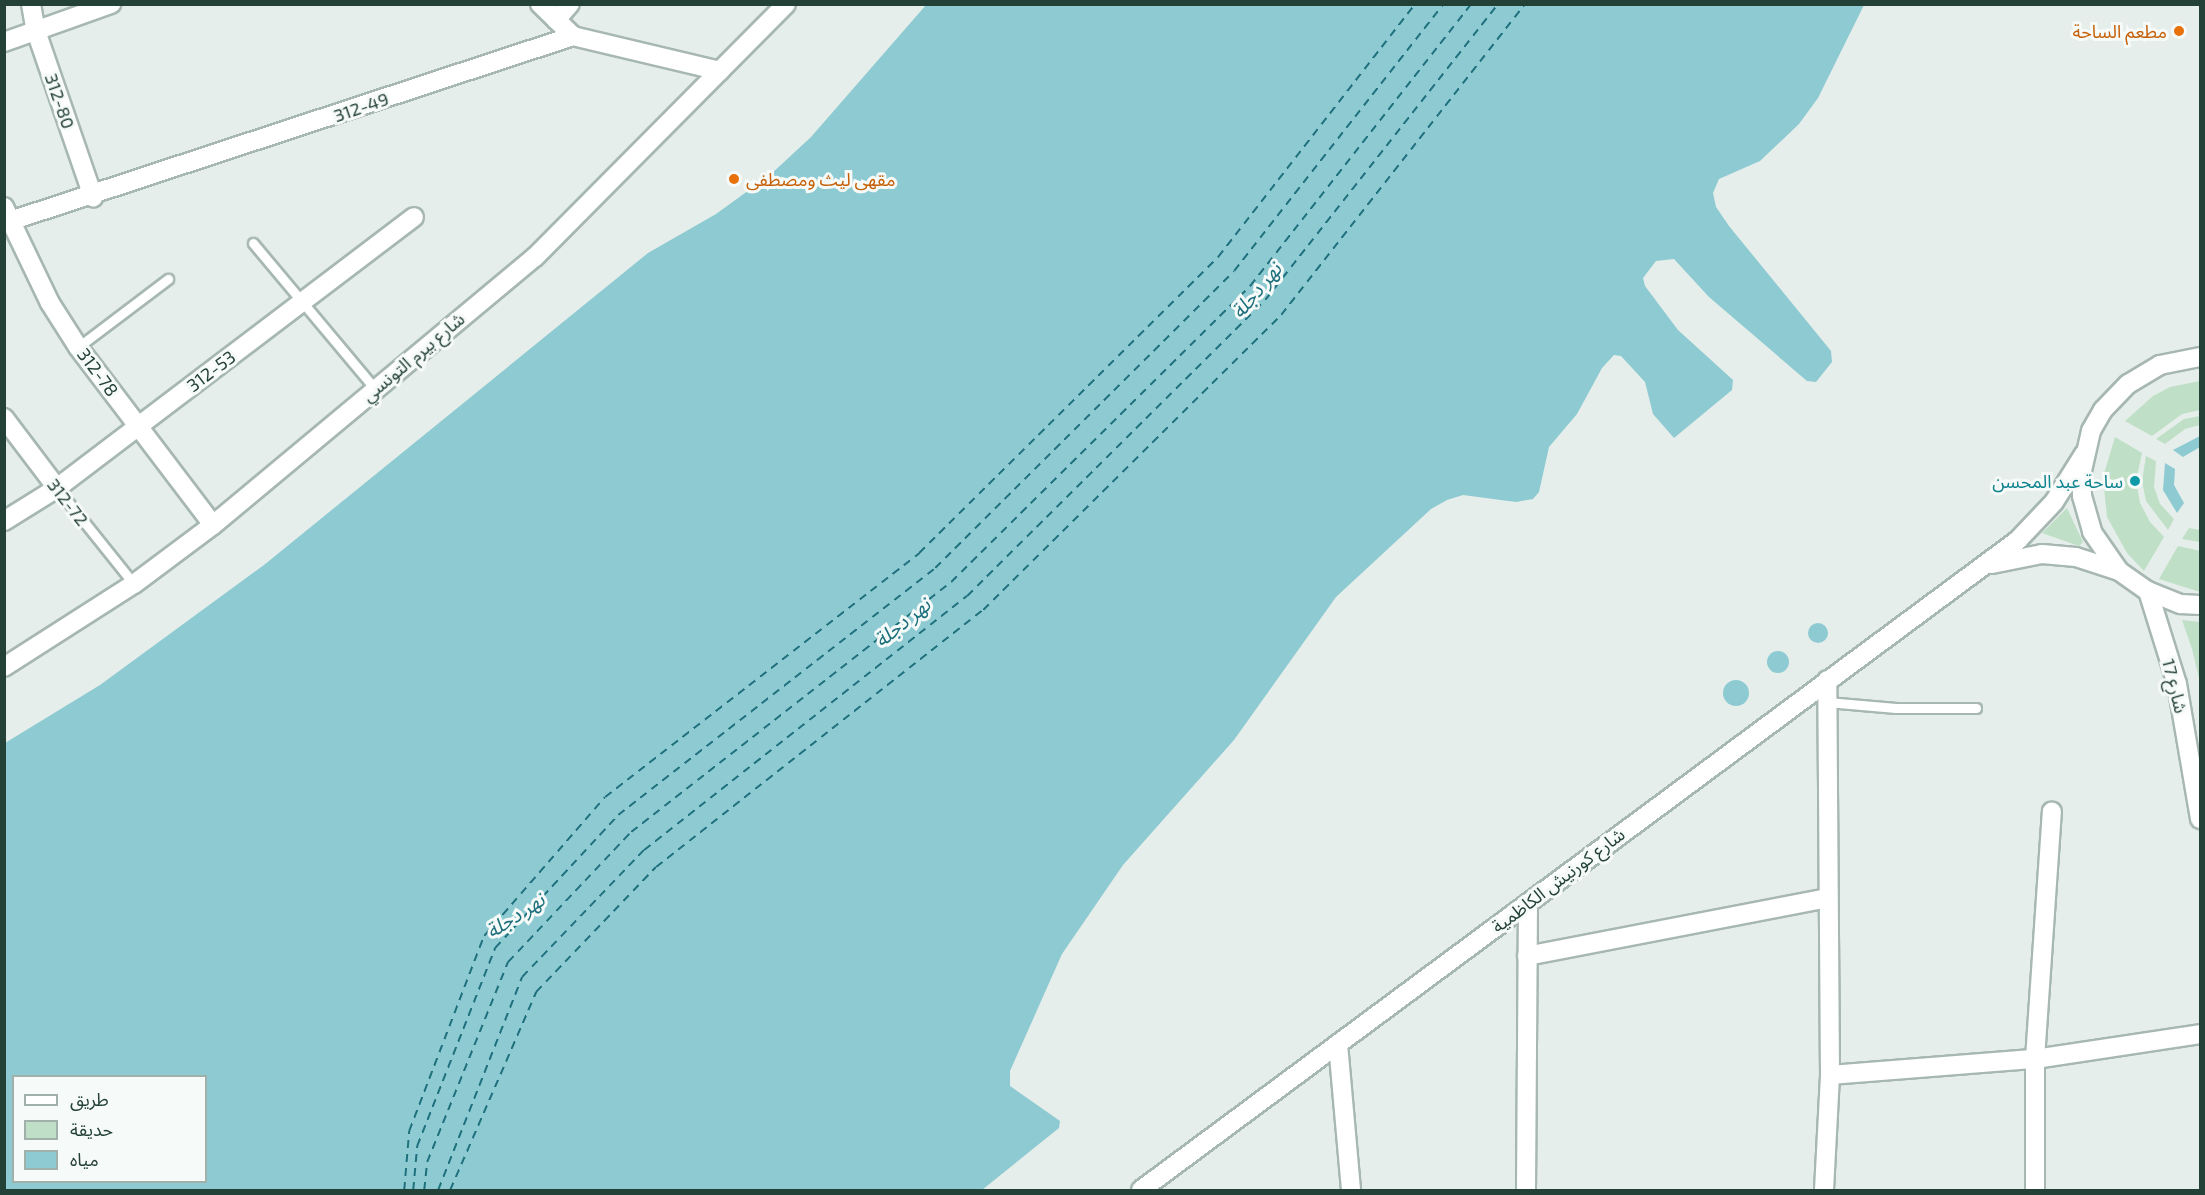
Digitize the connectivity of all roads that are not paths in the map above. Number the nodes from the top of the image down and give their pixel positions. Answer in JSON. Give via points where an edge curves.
{"nodes":[{"id":1,"x":32,"y":4,"type":"edge"},
{"id":2,"x":111,"y":4,"type":"edge"},
{"id":3,"x":540,"y":4,"type":"edge"},
{"id":4,"x":570,"y":4,"type":"edge"},
{"id":5,"x":786,"y":4,"type":"edge"},
{"id":6,"x":556,"y":20,"type":"junction"},
{"id":7,"x":36,"y":31,"type":"junction"},
{"id":8,"x":573,"y":36,"type":"junction"},
{"id":9,"x":4,"y":42,"type":"edge"},
{"id":10,"x":720,"y":71,"type":"junction"},
{"id":11,"x":93,"y":197,"type":"junction"},
{"id":12,"x":6,"y":217,"type":"edge"},
{"id":13,"x":414,"y":217,"type":"dead end"},
{"id":14,"x":253,"y":243,"type":"dead end"},
{"id":15,"x":168,"y":279,"type":"dead end"},
{"id":16,"x":302,"y":302,"type":"junction"},
{"id":17,"x":78,"y":347,"type":"junction"},
{"id":18,"x":2199,"y":356,"type":"edge"},
{"id":19,"x":375,"y":389,"type":"junction"},
{"id":20,"x":4,"y":418,"type":"edge"},
{"id":21,"x":139,"y":426,"type":"junction"},
{"id":22,"x":2084,"y":454,"type":"junction"},
{"id":23,"x":57,"y":488,"type":"junction"},
{"id":24,"x":4,"y":521,"type":"edge"},
{"id":25,"x":213,"y":525,"type":"junction"},
{"id":26,"x":1976,"y":569,"type":"junction"},
{"id":27,"x":2119,"y":571,"type":"junction"},
{"id":28,"x":134,"y":584,"type":"junction"},
{"id":29,"x":2148,"y":591,"type":"junction"},
{"id":30,"x":2200,"y":605,"type":"edge"},
{"id":31,"x":4,"y":667,"type":"edge"},
{"id":32,"x":1827,"y":680,"type":"junction"},
{"id":33,"x":1827,"y":702,"type":"junction"},
{"id":34,"x":1976,"y":708,"type":"dead end"},
{"id":35,"x":2052,"y":812,"type":"dead end"},
{"id":36,"x":2200,"y":819,"type":"edge"},
{"id":37,"x":1827,"y":898,"type":"junction"},
{"id":38,"x":1528,"y":903,"type":"junction"},
{"id":39,"x":1527,"y":956,"type":"junction"},
{"id":40,"x":2200,"y":1034,"type":"edge"},
{"id":41,"x":1338,"y":1044,"type":"junction"},
{"id":42,"x":2035,"y":1059,"type":"junction"},
{"id":43,"x":1830,"y":1074,"type":"junction"},
{"id":44,"x":1161,"y":1184,"type":"edge"},
{"id":45,"x":1141,"y":1191,"type":"edge"},
{"id":46,"x":1351,"y":1191,"type":"edge"},
{"id":47,"x":1526,"y":1191,"type":"edge"},
{"id":48,"x":1824,"y":1191,"type":"edge"},
{"id":49,"x":2035,"y":1191,"type":"edge"}],
"edges":[{"from":1,"to":7,"type":"street","name":"312-80"},
{"from":2,"to":7,"type":"street"},
{"from":3,"to":6,"type":"street"},
{"from":4,"to":6,"type":"street"},
{"from":5,"to":10,"type":"street","name":"شارع بيرم التونسي"},
{"from":6,"to":8,"type":"street"},
{"from":7,"to":9,"type":"street"},
{"from":7,"to":11,"type":"street","name":"312-80"},
{"from":8,"to":10,"type":"street"},
{"from":8,"to":11,"type":"street","name":"312-49"},
{"from":10,"to":19,"type":"street","name":"شارع بيرم التونسي","via":[[535,257]]},
{"from":11,"to":12,"type":"street","name":"312-49"},
{"from":12,"to":17,"type":"street","name":"312-78","via":[[50,303]]},
{"from":13,"to":16,"type":"street","name":"312-53"},
{"from":14,"to":16,"type":"lane"},
{"from":15,"to":17,"type":"lane"},
{"from":16,"to":19,"type":"lane"},
{"from":16,"to":21,"type":"street","name":"312-53"},
{"from":17,"to":21,"type":"street","name":"312-78"},
{"from":18,"to":22,"type":"street","via":[[2160,365],[2128,384],[2103,410]]},
{"from":19,"to":25,"type":"street","name":"شارع بيرم التونسي"},
{"from":20,"to":23,"type":"street","name":"312-72"},
{"from":21,"to":23,"type":"street","name":"312-53"},
{"from":21,"to":25,"type":"street","name":"312-78"},
{"from":22,"to":26,"type":"street","name":"شارع كورنيش الكاظمية","via":[[2054,502],[2018,540]]},
{"from":22,"to":27,"type":"street","via":[[2082,496],[2086,518],[2099,546]]},
{"from":23,"to":24,"type":"street","name":"312-53"},
{"from":23,"to":28,"type":"lane","name":"312-72"},
{"from":25,"to":28,"type":"street","name":"شارع بيرم التونسي"},
{"from":26,"to":27,"type":"street","name":"شارع كورنيش الكاظمية","via":[[2042,554],[2076,557]]},
{"from":26,"to":32,"type":"street","name":"شارع كورنيش الكاظمية"},
{"from":27,"to":29,"type":"street"},
{"from":28,"to":31,"type":"street","name":"شارع بيرم التونسي"},
{"from":29,"to":30,"type":"street","via":[[2181,604]]},
{"from":29,"to":36,"type":"street","name":"شارع 17","via":[[2177,684]]},
{"from":32,"to":33,"type":"street"},
{"from":32,"to":38,"type":"street","name":"شارع كورنيش الكاظمية"},
{"from":33,"to":34,"type":"lane"},
{"from":33,"to":37,"type":"street"},
{"from":35,"to":42,"type":"street"},
{"from":37,"to":39,"type":"street"},
{"from":37,"to":43,"type":"street"},
{"from":38,"to":39,"type":"street"},
{"from":38,"to":41,"type":"street","name":"شارع كورنيش الكاظمية"},
{"from":39,"to":47,"type":"street"},
{"from":40,"to":42,"type":"street"},
{"from":41,"to":44,"type":"street","name":"شارع كورنيش الكاظمية"},
{"from":41,"to":46,"type":"street"},
{"from":42,"to":43,"type":"street"},
{"from":42,"to":49,"type":"street"},
{"from":43,"to":48,"type":"street"},
{"from":44,"to":45,"type":"street","name":"شارع كورنيش الكاظمية"}]}
